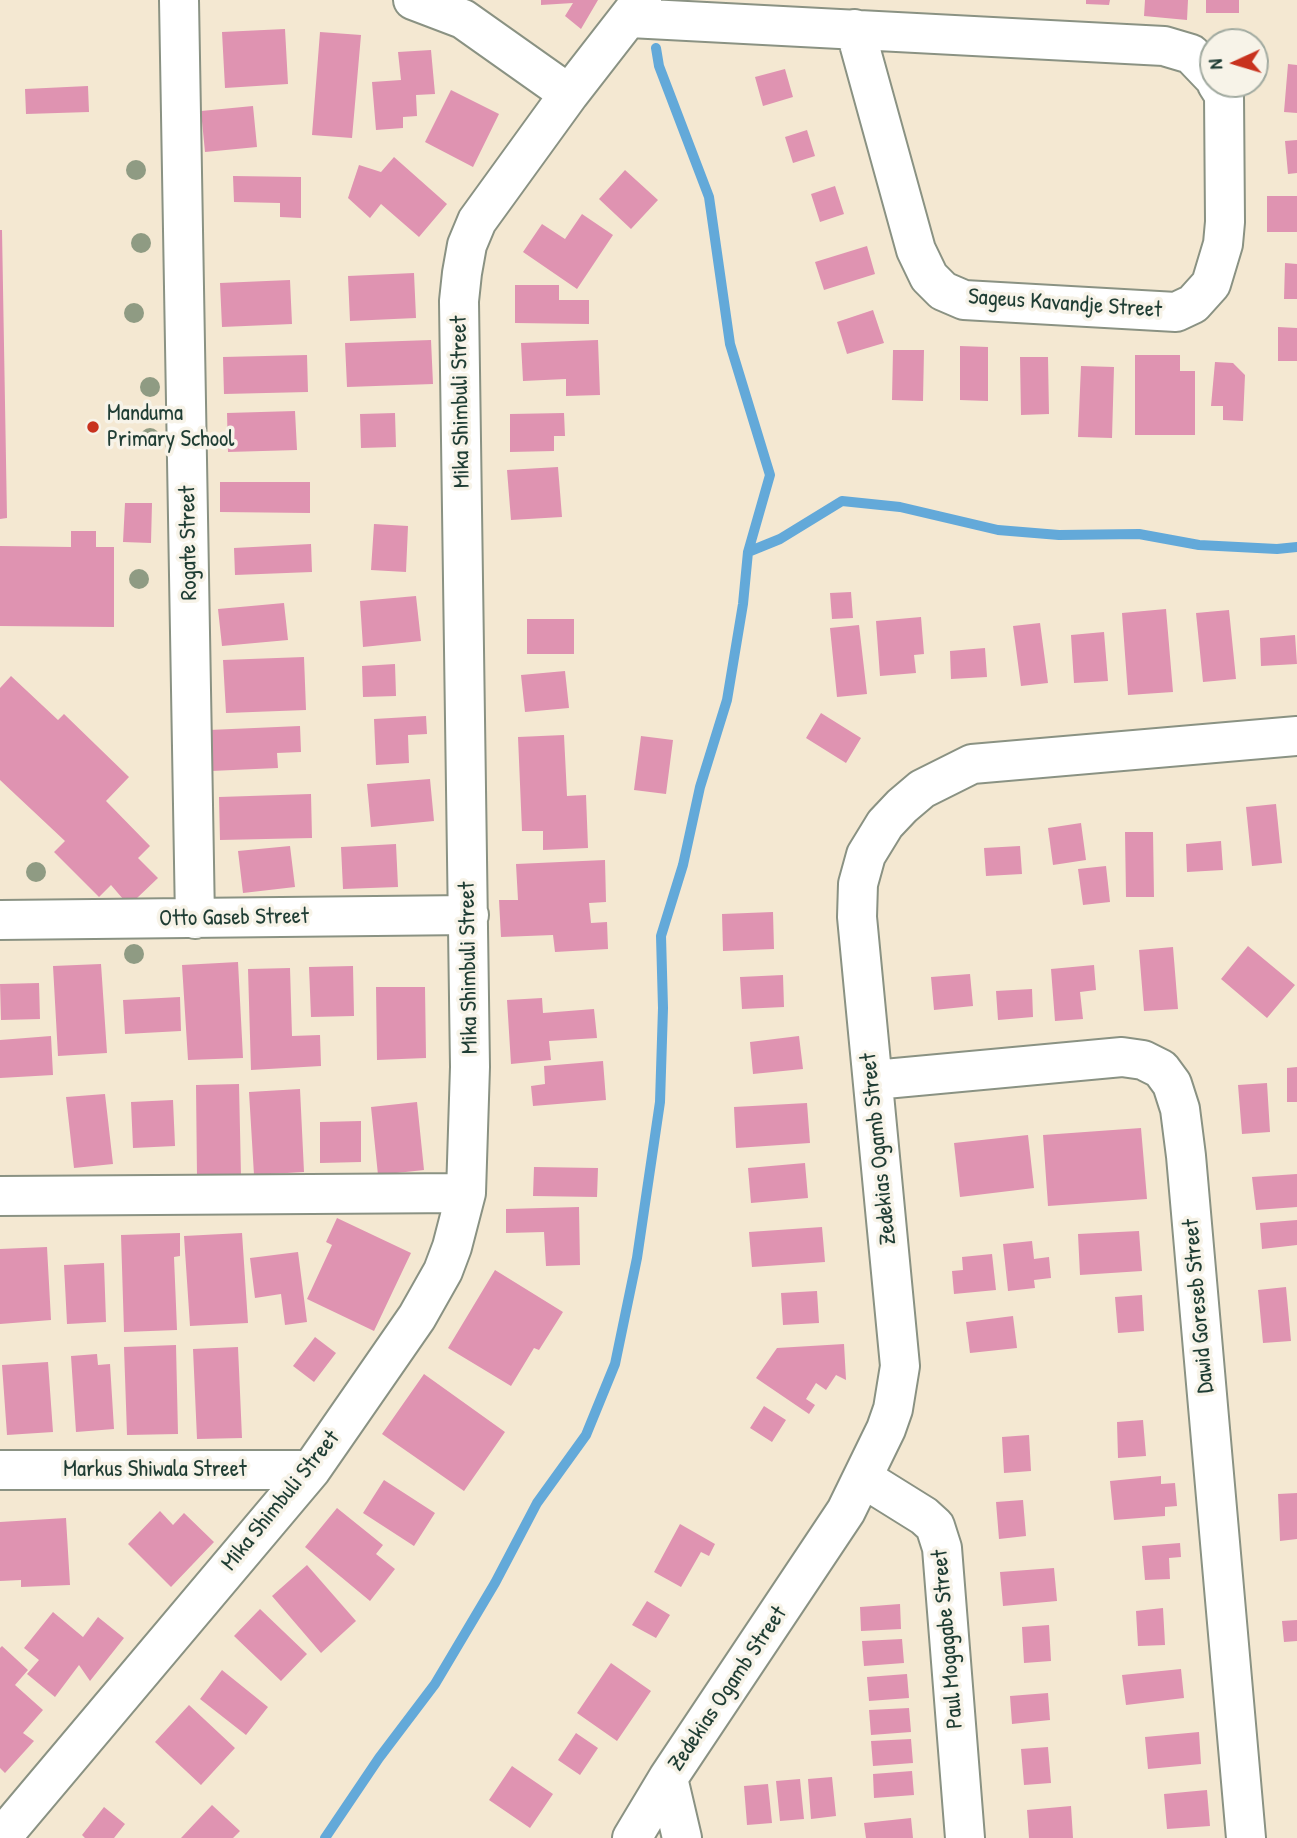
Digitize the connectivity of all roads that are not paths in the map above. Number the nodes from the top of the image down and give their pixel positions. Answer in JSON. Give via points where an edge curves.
{"nodes":[{"id":1,"x":179,"y":0,"type":"edge"},
{"id":2,"x":413,"y":0,"type":"edge"},
{"id":3,"x":636,"y":9,"type":"edge"},
{"id":4,"x":855,"y":29,"type":"junction"},
{"id":5,"x":1199,"y":62,"type":"edge"},
{"id":6,"x":569,"y":94,"type":"junction"},
{"id":7,"x":1224,"y":98,"type":"edge"},
{"id":8,"x":1297,"y":736,"type":"edge"},
{"id":9,"x":469,"y":915,"type":"junction"},
{"id":10,"x":195,"y":919,"type":"junction"},
{"id":11,"x":0,"y":920,"type":"edge"},
{"id":12,"x":874,"y":1080,"type":"junction"},
{"id":13,"x":466,"y":1194,"type":"junction"},
{"id":14,"x":0,"y":1196,"type":"edge"},
{"id":15,"x":0,"y":1470,"type":"edge"},
{"id":16,"x":311,"y":1470,"type":"junction"},
{"id":17,"x":863,"y":1478,"type":"junction"},
{"id":18,"x":668,"y":1778,"type":"junction"},
{"id":19,"x":1,"y":1838,"type":"edge"},
{"id":20,"x":632,"y":1838,"type":"edge"},
{"id":21,"x":682,"y":1838,"type":"edge"},
{"id":22,"x":965,"y":1838,"type":"edge"},
{"id":23,"x":1246,"y":1838,"type":"edge"}],
"edges":[{"from":1,"to":10,"type":"street","name":"Rogate Street"},
{"from":2,"to":6,"type":"street","via":[[463,19]]},
{"from":3,"to":4,"type":"street"},
{"from":3,"to":6,"type":"street","name":"Mika Shimbuli Street"},
{"from":4,"to":5,"type":"street","via":[[1164,46],[1191,54]]},
{"from":4,"to":7,"type":"street","name":"Sageus Kavandje Street","via":[[916,250],[929,278],[943,291],[964,300],[1176,312],[1193,304],[1212,284],[1223,244]]},
{"from":6,"to":9,"type":"street","name":"Mika Shimbuli Street","via":[[477,221],[462,273]]},
{"from":8,"to":12,"type":"street","name":"Zedekias Ogamb Street","via":[[972,765],[922,789],[886,824],[866,855],[858,884],[861,972]]},
{"from":9,"to":10,"type":"street","name":"Otto Gaseb Street"},
{"from":9,"to":13,"type":"street","name":"Mika Shimbuli Street"},
{"from":10,"to":11,"type":"street","name":"Otto Gaseb Street"},
{"from":12,"to":17,"type":"street","name":"Zedekias Ogamb Street","via":[[900,1367],[893,1409]]},
{"from":12,"to":23,"type":"street","name":"Dawid Goreseb Street","via":[[1122,1057],[1161,1069],[1172,1084],[1186,1156]]},
{"from":13,"to":14,"type":"street"},
{"from":13,"to":16,"type":"street","name":"Mika Shimbuli Street","via":[[443,1271],[417,1317]]},
{"from":15,"to":16,"type":"street","name":"Markus Shiwala Street"},
{"from":16,"to":19,"type":"street","name":"Mika Shimbuli Street"},
{"from":17,"to":18,"type":"street","name":"Zedekias Ogamb Street","via":[[846,1511]]},
{"from":17,"to":22,"type":"street","name":"Paul Mogagabe Street","via":[[924,1516],[934,1526],[942,1548]]},
{"from":18,"to":20,"type":"street","name":"Zedekias Ogamb Street"},
{"from":18,"to":21,"type":"street"}]}
